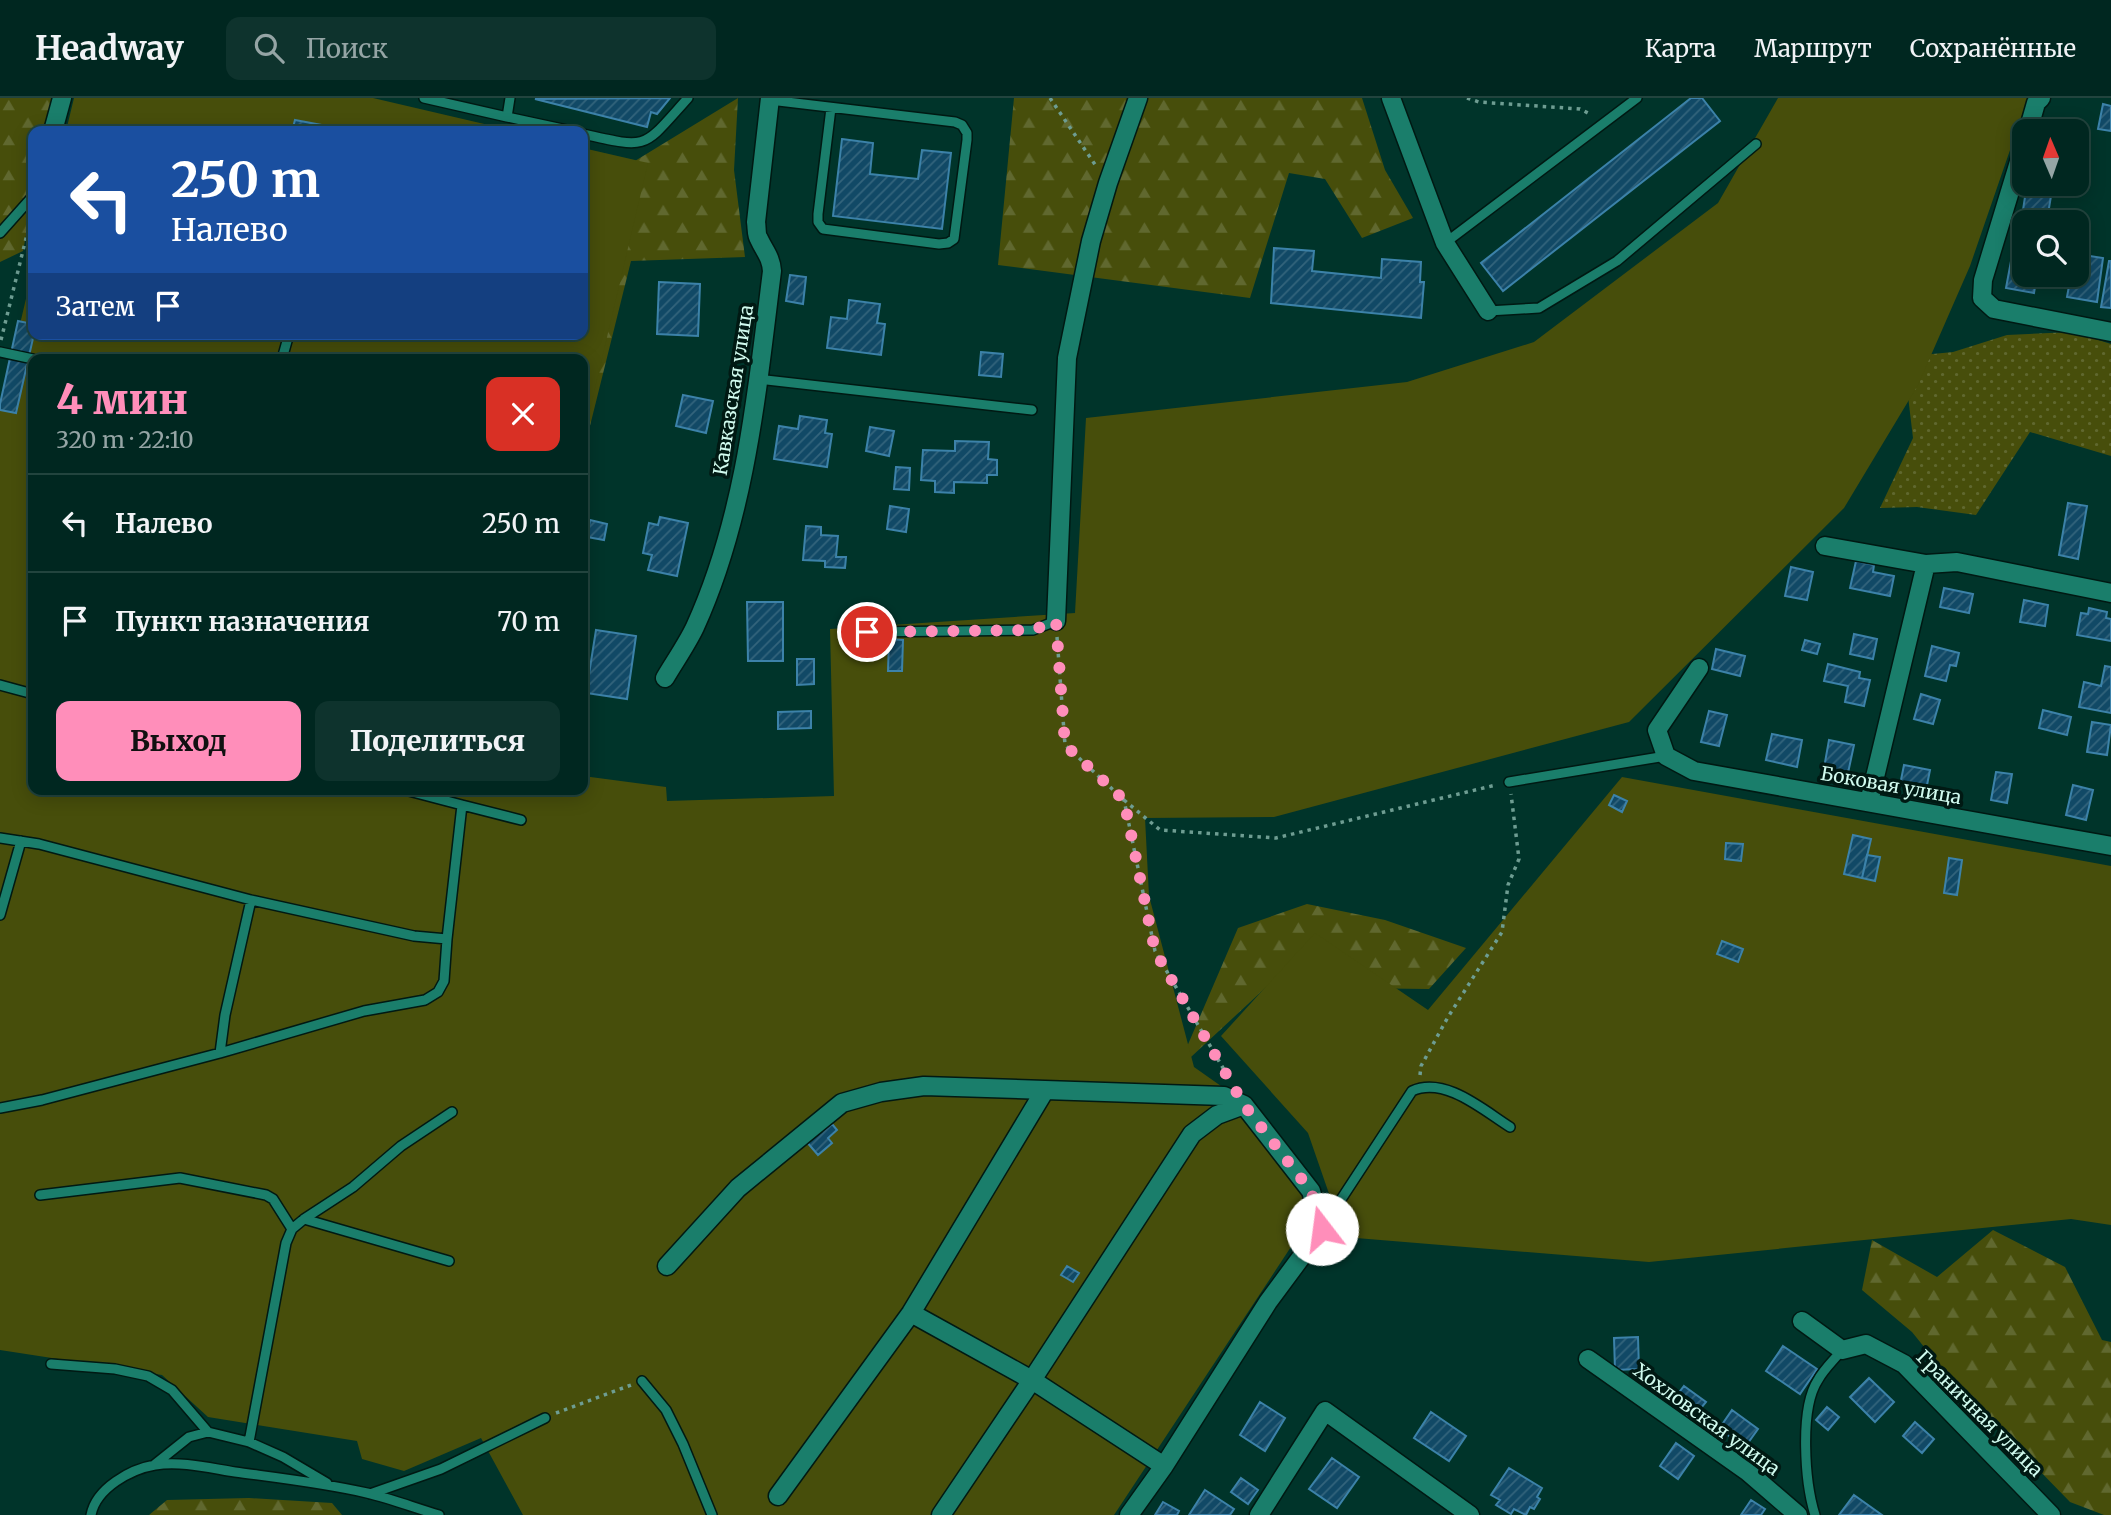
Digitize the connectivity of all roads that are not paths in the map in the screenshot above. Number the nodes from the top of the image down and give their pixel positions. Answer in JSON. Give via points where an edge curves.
{"nodes":[{"id":1,"x":62,"y":98,"type":"edge"},
{"id":2,"x":424,"y":98,"type":"edge"},
{"id":3,"x":510,"y":98,"type":"edge"},
{"id":4,"x":1138,"y":98,"type":"edge"},
{"id":5,"x":1391,"y":98,"type":"edge"},
{"id":6,"x":1637,"y":98,"type":"edge"},
{"id":7,"x":2041,"y":98,"type":"edge"},
{"id":8,"x":685,"y":99,"type":"edge"},
{"id":9,"x":770,"y":99,"type":"edge"},
{"id":10,"x":831,"y":108,"type":"junction"},
{"id":11,"x":507,"y":117,"type":"junction"},
{"id":12,"x":2031,"y":119,"type":"edge"},
{"id":13,"x":54,"y":126,"type":"edge"},
{"id":14,"x":549,"y":126,"type":"edge"},
{"id":15,"x":588,"y":135,"type":"edge"},
{"id":16,"x":1756,"y":144,"type":"dead end"},
{"id":17,"x":2012,"y":185,"type":"edge"},
{"id":18,"x":28,"y":202,"type":"edge"},
{"id":19,"x":0,"y":233,"type":"edge"},
{"id":20,"x":1445,"y":243,"type":"junction"},
{"id":21,"x":1489,"y":311,"type":"joint"},
{"id":22,"x":2111,"y":332,"type":"edge"},
{"id":23,"x":0,"y":352,"type":"edge"},
{"id":24,"x":28,"y":358,"type":"edge"},
{"id":25,"x":758,"y":379,"type":"junction"},
{"id":26,"x":1032,"y":410,"type":"dead end"},
{"id":27,"x":1825,"y":546,"type":"dead end"},
{"id":28,"x":1926,"y":564,"type":"junction"},
{"id":29,"x":2111,"y":593,"type":"edge"},
{"id":30,"x":1056,"y":621,"type":"joint"},
{"id":31,"x":867,"y":632,"type":"dead end"},
{"id":32,"x":1699,"y":668,"type":"dead end"},
{"id":33,"x":665,"y":678,"type":"dead end"},
{"id":34,"x":0,"y":685,"type":"edge"},
{"id":35,"x":28,"y":693,"type":"edge"},
{"id":36,"x":1666,"y":756,"type":"junction"},
{"id":37,"x":1509,"y":782,"type":"road end"},
{"id":38,"x":424,"y":795,"type":"edge"},
{"id":39,"x":1868,"y":802,"type":"junction"},
{"id":40,"x":462,"y":805,"type":"junction"},
{"id":41,"x":521,"y":820,"type":"dead end"},
{"id":42,"x":0,"y":838,"type":"edge"},
{"id":43,"x":21,"y":841,"type":"junction"},
{"id":44,"x":2111,"y":846,"type":"edge"},
{"id":45,"x":251,"y":900,"type":"junction"},
{"id":46,"x":0,"y":915,"type":"edge"},
{"id":47,"x":447,"y":939,"type":"junction"},
{"id":48,"x":220,"y":1053,"type":"junction"},
{"id":49,"x":1045,"y":1090,"type":"junction"},
{"id":50,"x":1244,"y":1105,"type":"junction"},
{"id":51,"x":0,"y":1108,"type":"edge"},
{"id":52,"x":452,"y":1112,"type":"dead end"},
{"id":53,"x":1510,"y":1127,"type":"dead end"},
{"id":54,"x":40,"y":1195,"type":"dead end"},
{"id":55,"x":304,"y":1219,"type":"junction"},
{"id":56,"x":292,"y":1229,"type":"junction"},
{"id":57,"x":1322,"y":1229,"type":"junction"},
{"id":58,"x":449,"y":1261,"type":"dead end"},
{"id":59,"x":667,"y":1266,"type":"dead end"},
{"id":60,"x":911,"y":1313,"type":"junction"},
{"id":61,"x":1802,"y":1321,"type":"dead end"},
{"id":62,"x":1842,"y":1350,"type":"junction"},
{"id":63,"x":1588,"y":1359,"type":"dead end"},
{"id":64,"x":51,"y":1364,"type":"dead end"},
{"id":65,"x":1032,"y":1380,"type":"junction"},
{"id":66,"x":642,"y":1381,"type":"road end"},
{"id":67,"x":545,"y":1418,"type":"road end"},
{"id":68,"x":208,"y":1432,"type":"junction"},
{"id":69,"x":249,"y":1442,"type":"junction"},
{"id":70,"x":154,"y":1465,"type":"junction"},
{"id":71,"x":1164,"y":1466,"type":"junction"},
{"id":72,"x":332,"y":1486,"type":"junction"},
{"id":73,"x":370,"y":1494,"type":"junction"},
{"id":74,"x":778,"y":1496,"type":"dead end"},
{"id":75,"x":91,"y":1515,"type":"edge"},
{"id":76,"x":439,"y":1515,"type":"edge"},
{"id":77,"x":712,"y":1515,"type":"edge"},
{"id":78,"x":941,"y":1515,"type":"edge"},
{"id":79,"x":1129,"y":1515,"type":"edge"},
{"id":80,"x":1259,"y":1515,"type":"edge"},
{"id":81,"x":1470,"y":1515,"type":"edge"},
{"id":82,"x":1798,"y":1515,"type":"edge"},
{"id":83,"x":1815,"y":1515,"type":"edge"},
{"id":84,"x":2051,"y":1515,"type":"edge"}],
"edges":[{"from":1,"to":13,"type":"street"},
{"from":2,"to":11,"type":"lane"},
{"from":3,"to":11,"type":"lane"},
{"from":4,"to":30,"type":"street","via":[[1091,241],[1067,358]]},
{"from":5,"to":20,"type":"street"},
{"from":6,"to":20,"type":"lane"},
{"from":7,"to":12,"type":"street"},
{"from":8,"to":15,"type":"lane","via":[[652,138],[641,143]]},
{"from":9,"to":10,"type":"lane"},
{"from":9,"to":25,"type":"street","name":"Кавказская улица","via":[[756,222],[772,271]]},
{"from":10,"to":10,"type":"lane","via":[[962,125],[967,140],[954,239],[939,244],[823,229],[818,214]]},
{"from":11,"to":14,"type":"lane"},
{"from":16,"to":21,"type":"lane","via":[[1617,261],[1539,307]]},
{"from":17,"to":22,"type":"street","via":[[1983,280],[1982,298],[1994,309]]},
{"from":18,"to":19,"type":"lane"},
{"from":20,"to":21,"type":"street"},
{"from":23,"to":24,"type":"lane"},
{"from":25,"to":26,"type":"lane"},
{"from":25,"to":33,"type":"street","name":"Кавказская улица","via":[[735,513],[718,570],[695,629]]},
{"from":27,"to":28,"type":"street"},
{"from":28,"to":29,"type":"street","via":[[1957,562]]},
{"from":28,"to":39,"type":"street"},
{"from":30,"to":31,"type":"lane","via":[[1033,630]]},
{"from":32,"to":36,"type":"street","via":[[1657,730]]},
{"from":34,"to":35,"type":"lane"},
{"from":36,"to":37,"type":"lane"},
{"from":36,"to":39,"type":"street","name":"Боковая улица","via":[[1694,771]]},
{"from":38,"to":40,"type":"lane"},
{"from":39,"to":44,"type":"street","name":"Боковая улица"},
{"from":40,"to":41,"type":"lane"},
{"from":40,"to":47,"type":"lane"},
{"from":42,"to":43,"type":"lane"},
{"from":43,"to":45,"type":"lane"},
{"from":43,"to":46,"type":"lane"},
{"from":45,"to":47,"type":"lane"},
{"from":45,"to":48,"type":"lane"},
{"from":47,"to":48,"type":"lane","via":[[444,981],[438,992],[425,1000],[364,1012]]},
{"from":48,"to":51,"type":"lane"},
{"from":49,"to":50,"type":"street","via":[[1224,1096]]},
{"from":49,"to":59,"type":"street","via":[[925,1086],[842,1103],[738,1188]]},
{"from":49,"to":60,"type":"street"},
{"from":50,"to":57,"type":"street","via":[[1311,1191]]},
{"from":50,"to":65,"type":"street","via":[[1217,1115],[1192,1134]]},
{"from":52,"to":55,"type":"lane"},
{"from":53,"to":57,"type":"lane","via":[[1449,1090],[1419,1088],[1406,1098]]},
{"from":54,"to":56,"type":"lane","via":[[180,1178],[266,1195],[274,1199]]},
{"from":55,"to":56,"type":"lane"},
{"from":55,"to":58,"type":"lane"},
{"from":56,"to":69,"type":"lane"},
{"from":57,"to":71,"type":"street","via":[[1268,1302]]},
{"from":60,"to":65,"type":"street"},
{"from":60,"to":74,"type":"street"},
{"from":61,"to":62,"type":"street"},
{"from":62,"to":83,"type":"lane","via":[[1817,1381],[1808,1405],[1810,1499]]},
{"from":62,"to":84,"type":"street","name":"Граничная улица","via":[[1866,1344],[1904,1364]]},
{"from":63,"to":82,"type":"street","name":"Хохловская улица","via":[[1748,1472]]},
{"from":64,"to":68,"type":"lane","via":[[148,1376],[172,1391]]},
{"from":65,"to":71,"type":"street"},
{"from":65,"to":78,"type":"street"},
{"from":66,"to":77,"type":"lane","via":[[666,1409]]},
{"from":67,"to":73,"type":"lane","via":[[441,1469]]},
{"from":68,"to":69,"type":"lane"},
{"from":68,"to":70,"type":"lane","via":[[188,1437]]},
{"from":69,"to":72,"type":"lane"},
{"from":70,"to":72,"type":"lane","via":[[181,1464]]},
{"from":70,"to":75,"type":"lane","via":[[124,1475],[103,1494]]},
{"from":71,"to":79,"type":"street"},
{"from":72,"to":73,"type":"lane"},
{"from":73,"to":76,"type":"lane"},
{"from":80,"to":81,"type":"street","via":[[1325,1411]]}]}
